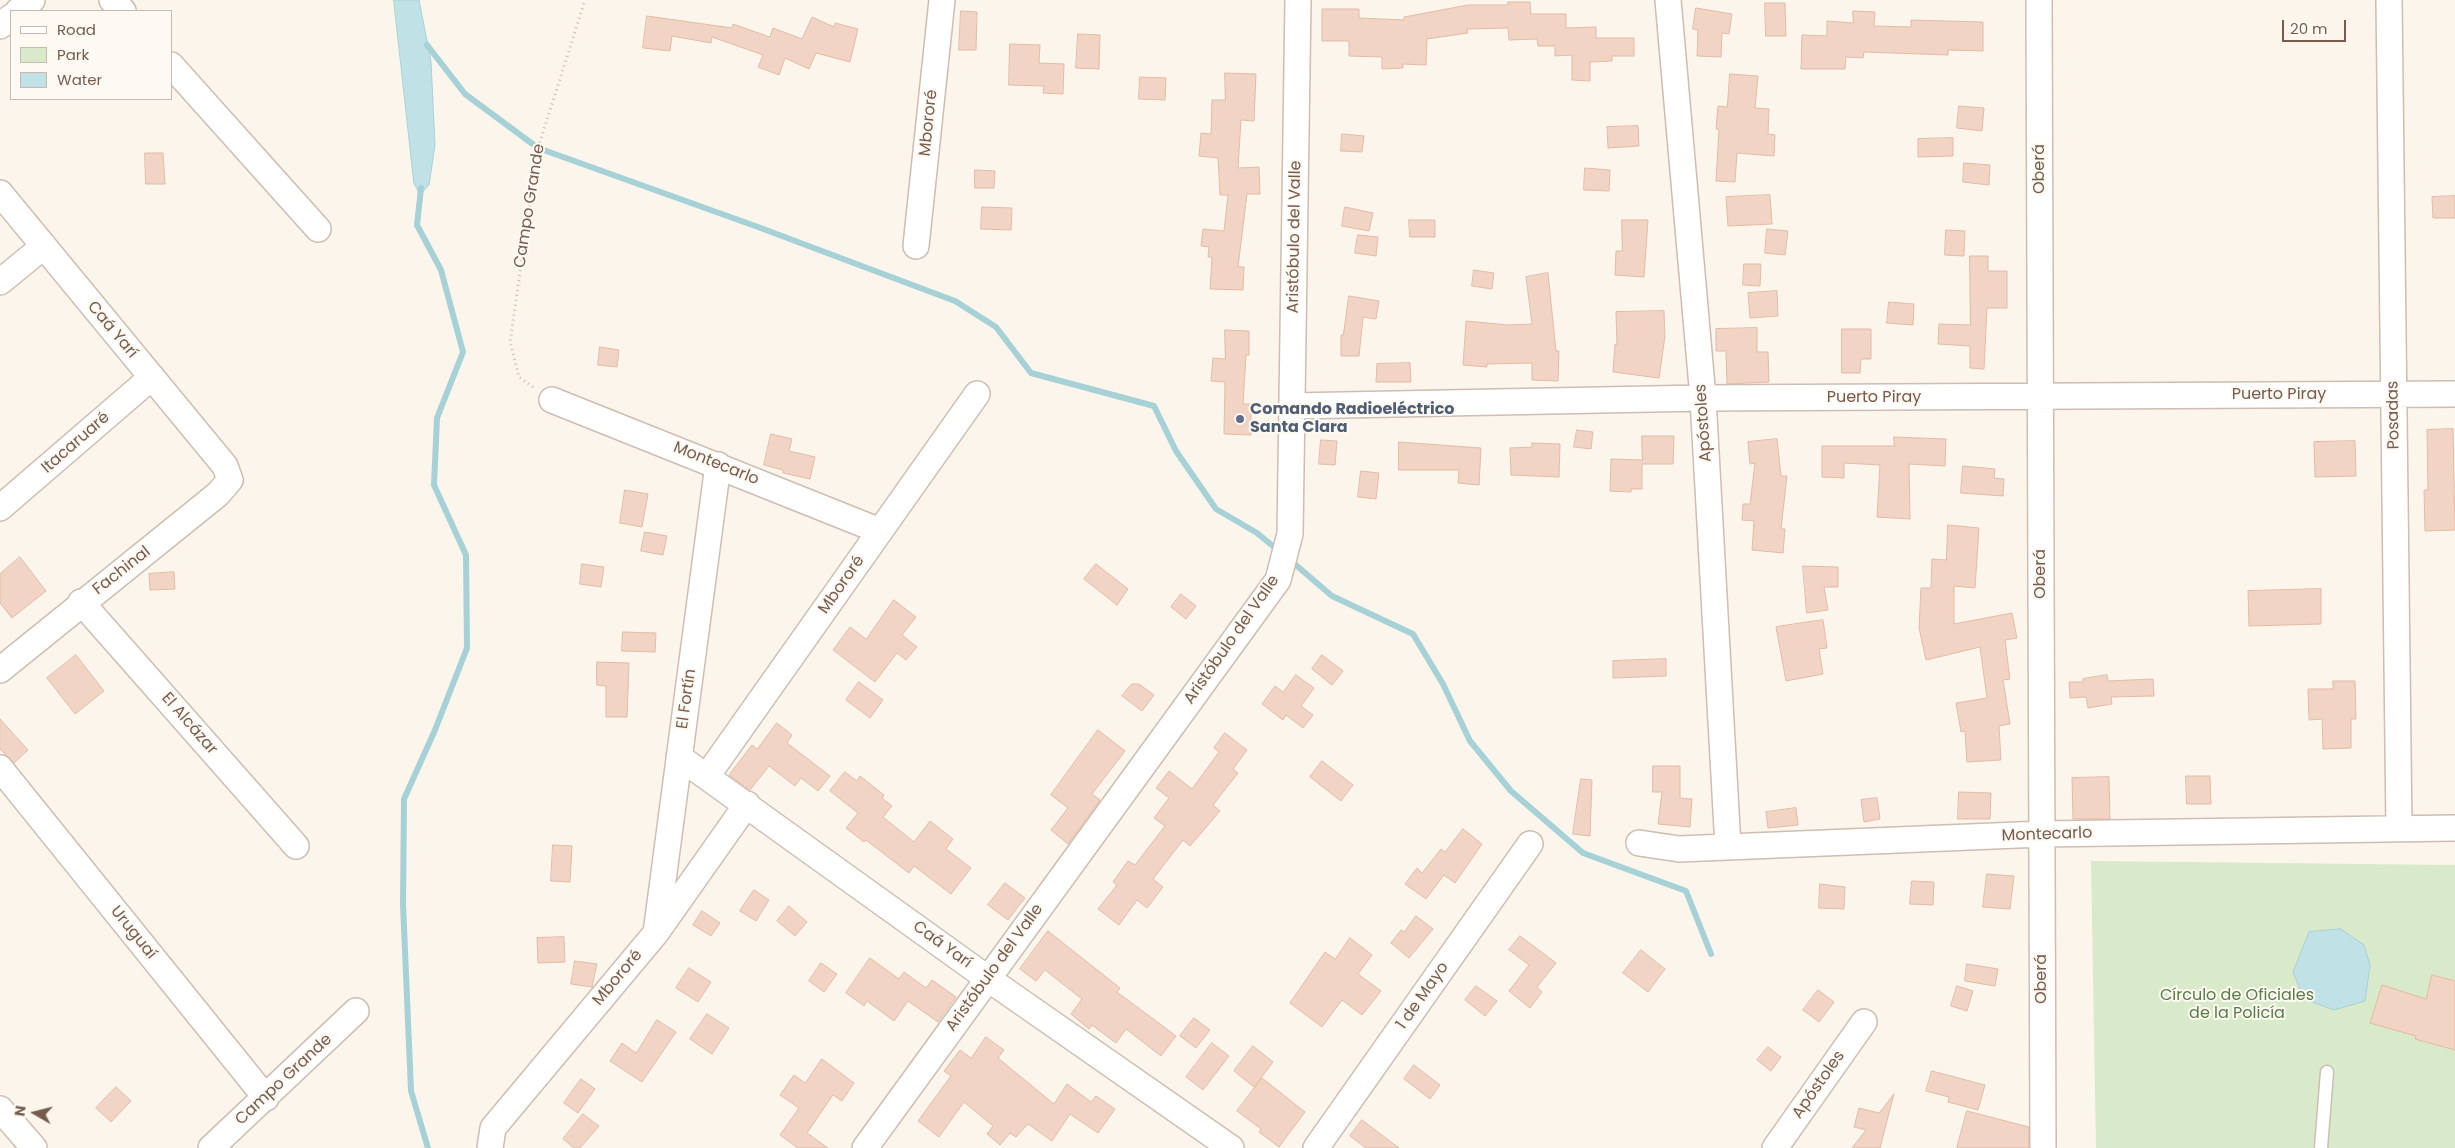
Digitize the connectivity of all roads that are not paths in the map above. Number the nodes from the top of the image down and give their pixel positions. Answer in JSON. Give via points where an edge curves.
{"nodes":[{"id":1,"x":32,"y":0,"type":"edge"},
{"id":2,"x":112,"y":0,"type":"edge"},
{"id":3,"x":942,"y":0,"type":"edge"},
{"id":4,"x":1298,"y":0,"type":"edge"},
{"id":5,"x":1668,"y":0,"type":"edge"},
{"id":6,"x":2039,"y":0,"type":"edge"},
{"id":7,"x":2389,"y":0,"type":"edge"},
{"id":8,"x":19,"y":10,"type":"edge"},
{"id":9,"x":121,"y":10,"type":"edge"},
{"id":10,"x":10,"y":18,"type":"edge"},
{"id":11,"x":0,"y":26,"type":"edge"},
{"id":12,"x":172,"y":66,"type":"edge"},
{"id":13,"x":0,"y":193,"type":"edge"},
{"id":14,"x":318,"y":229,"type":"dead end"},
{"id":15,"x":44,"y":246,"type":"junction"},
{"id":16,"x":916,"y":246,"type":"dead end"},
{"id":17,"x":0,"y":282,"type":"edge"},
{"id":18,"x":152,"y":377,"type":"junction"},
{"id":19,"x":977,"y":394,"type":"dead end"},
{"id":20,"x":2455,"y":394,"type":"edge"},
{"id":21,"x":2394,"y":395,"type":"junction"},
{"id":22,"x":2040,"y":397,"type":"junction"},
{"id":23,"x":1703,"y":398,"type":"junction"},
{"id":24,"x":552,"y":400,"type":"road end"},
{"id":25,"x":1292,"y":406,"type":"junction"},
{"id":26,"x":718,"y":465,"type":"junction"},
{"id":27,"x":225,"y":466,"type":"joint"},
{"id":28,"x":0,"y":508,"type":"edge"},
{"id":29,"x":880,"y":531,"type":"junction"},
{"id":30,"x":82,"y":602,"type":"junction"},
{"id":31,"x":0,"y":670,"type":"edge"},
{"id":32,"x":679,"y":757,"type":"junction"},
{"id":33,"x":0,"y":768,"type":"edge"},
{"id":34,"x":707,"y":776,"type":"junction"},
{"id":35,"x":747,"y":804,"type":"junction"},
{"id":36,"x":2455,"y":828,"type":"edge"},
{"id":37,"x":2399,"y":829,"type":"junction"},
{"id":38,"x":2042,"y":834,"type":"junction"},
{"id":39,"x":1530,"y":844,"type":"dead end"},
{"id":40,"x":1639,"y":844,"type":"dead end"},
{"id":41,"x":296,"y":846,"type":"dead end"},
{"id":42,"x":1728,"y":847,"type":"junction"},
{"id":43,"x":656,"y":933,"type":"junction"},
{"id":44,"x":987,"y":978,"type":"junction"},
{"id":45,"x":356,"y":1011,"type":"dead end"},
{"id":46,"x":1864,"y":1022,"type":"dead end"},
{"id":47,"x":2327,"y":1072,"type":"dead end"},
{"id":48,"x":266,"y":1098,"type":"junction"},
{"id":49,"x":0,"y":1110,"type":"edge"},
{"id":50,"x":34,"y":1148,"type":"edge"},
{"id":51,"x":211,"y":1148,"type":"edge"},
{"id":52,"x":490,"y":1148,"type":"edge"},
{"id":53,"x":865,"y":1148,"type":"edge"},
{"id":54,"x":1230,"y":1148,"type":"edge"},
{"id":55,"x":1316,"y":1148,"type":"edge"},
{"id":56,"x":1775,"y":1148,"type":"edge"},
{"id":57,"x":2043,"y":1148,"type":"edge"},
{"id":58,"x":2321,"y":1148,"type":"edge"}],
"edges":[{"from":1,"to":8,"type":"street"},
{"from":2,"to":9,"type":"street"},
{"from":3,"to":16,"type":"street","name":"Mbororé"},
{"from":4,"to":25,"type":"street","name":"Aristóbulo del Valle"},
{"from":5,"to":23,"type":"street","name":"Apóstoles"},
{"from":6,"to":22,"type":"street","name":"Oberá"},
{"from":7,"to":21,"type":"street","name":"Posadas"},
{"from":10,"to":11,"type":"street"},
{"from":12,"to":14,"type":"street"},
{"from":13,"to":15,"type":"street","name":"Caá Yarí"},
{"from":15,"to":17,"type":"street"},
{"from":15,"to":18,"type":"street","name":"Caá Yarí"},
{"from":18,"to":27,"type":"street","name":"Caá Yarí"},
{"from":18,"to":28,"type":"street","name":"Itacaruaré"},
{"from":19,"to":29,"type":"street","name":"Mbororé"},
{"from":20,"to":21,"type":"street","name":"Puerto Piray"},
{"from":21,"to":22,"type":"street","name":"Puerto Piray"},
{"from":21,"to":37,"type":"street","name":"Posadas"},
{"from":22,"to":23,"type":"street","name":"Puerto Piray"},
{"from":22,"to":38,"type":"street","name":"Oberá"},
{"from":23,"to":25,"type":"street","name":"Puerto Piray"},
{"from":23,"to":42,"type":"street","name":"Apóstoles"},
{"from":24,"to":26,"type":"street","name":"Montecarlo"},
{"from":25,"to":44,"type":"street","name":"Aristóbulo del Valle","via":[[1290,534],[1278,580]]},
{"from":26,"to":29,"type":"street","name":"Montecarlo"},
{"from":26,"to":32,"type":"street","name":"El Fortín"},
{"from":27,"to":30,"type":"street","name":"Fachinal","via":[[230,480],[218,494]]},
{"from":29,"to":34,"type":"street","name":"Mbororé"},
{"from":30,"to":31,"type":"street","name":"Fachinal"},
{"from":30,"to":41,"type":"street","name":"El Alcázar"},
{"from":32,"to":34,"type":"street","name":"Caá Yarí"},
{"from":32,"to":43,"type":"street","name":"El Fortín"},
{"from":33,"to":48,"type":"street","name":"Uruguaí"},
{"from":34,"to":35,"type":"street","name":"Caá Yarí"},
{"from":35,"to":43,"type":"street","name":"Mbororé"},
{"from":35,"to":44,"type":"street","name":"Caá Yarí"},
{"from":36,"to":37,"type":"street","name":"Montecarlo"},
{"from":37,"to":38,"type":"street","name":"Montecarlo"},
{"from":38,"to":42,"type":"street","name":"Montecarlo"},
{"from":38,"to":57,"type":"street","name":"Oberá"},
{"from":39,"to":55,"type":"street","name":"1 de Mayo"},
{"from":40,"to":42,"type":"street","name":"Montecarlo","via":[[1679,849]]},
{"from":43,"to":52,"type":"street","name":"Mbororé","via":[[493,1128]]},
{"from":44,"to":53,"type":"street","name":"Aristóbulo del Valle"},
{"from":44,"to":54,"type":"street","name":"Caá Yarí"},
{"from":45,"to":48,"type":"street","name":"Campo Grande"},
{"from":46,"to":56,"type":"street","name":"Apóstoles"},
{"from":47,"to":58,"type":"lane"},
{"from":48,"to":51,"type":"street","name":"Campo Grande"},
{"from":49,"to":50,"type":"street"}]}
